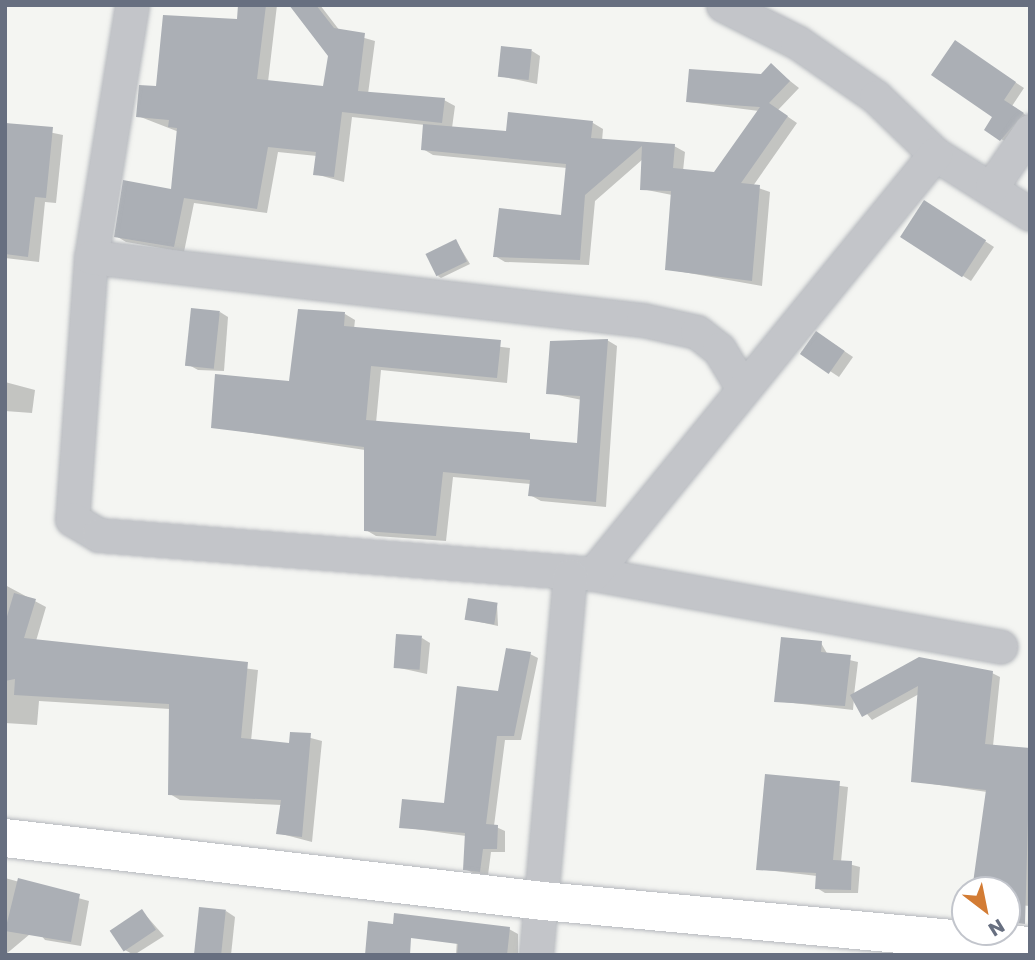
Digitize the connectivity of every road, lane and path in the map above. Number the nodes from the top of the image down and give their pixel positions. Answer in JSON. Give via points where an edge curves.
{"nodes":[{"id":1,"x":132,"y":5,"type":"edge"},
{"id":2,"x":723,"y":5,"type":"edge"},
{"id":3,"x":1030,"y":131,"type":"edge"},
{"id":4,"x":935,"y":154,"type":"junction"},
{"id":5,"x":992,"y":186,"type":"junction"},
{"id":6,"x":1030,"y":214,"type":"edge"},
{"id":7,"x":90,"y":257,"type":"junction"},
{"id":8,"x":742,"y":387,"type":"junction"},
{"id":9,"x":582,"y":575,"type":"junction"},
{"id":10,"x":1001,"y":647,"type":"dead end"},
{"id":11,"x":5,"y":838,"type":"edge"},
{"id":12,"x":543,"y":901,"type":"junction"},
{"id":13,"x":1030,"y":946,"type":"edge"},
{"id":14,"x":536,"y":955,"type":"edge"}],
"edges":[{"from":1,"to":7,"type":"street"},
{"from":2,"to":4,"type":"street","via":[[797,42],[876,97]]},
{"from":3,"to":5,"type":"street"},
{"from":4,"to":5,"type":"street"},
{"from":4,"to":8,"type":"street"},
{"from":5,"to":6,"type":"street"},
{"from":7,"to":8,"type":"street","via":[[643,320],[697,332],[719,349]]},
{"from":7,"to":9,"type":"street","via":[[72,519],[99,535]]},
{"from":8,"to":9,"type":"street"},
{"from":9,"to":10,"type":"street"},
{"from":9,"to":12,"type":"street"},
{"from":11,"to":12,"type":"street"},
{"from":12,"to":13,"type":"street"},
{"from":12,"to":14,"type":"street"}]}
